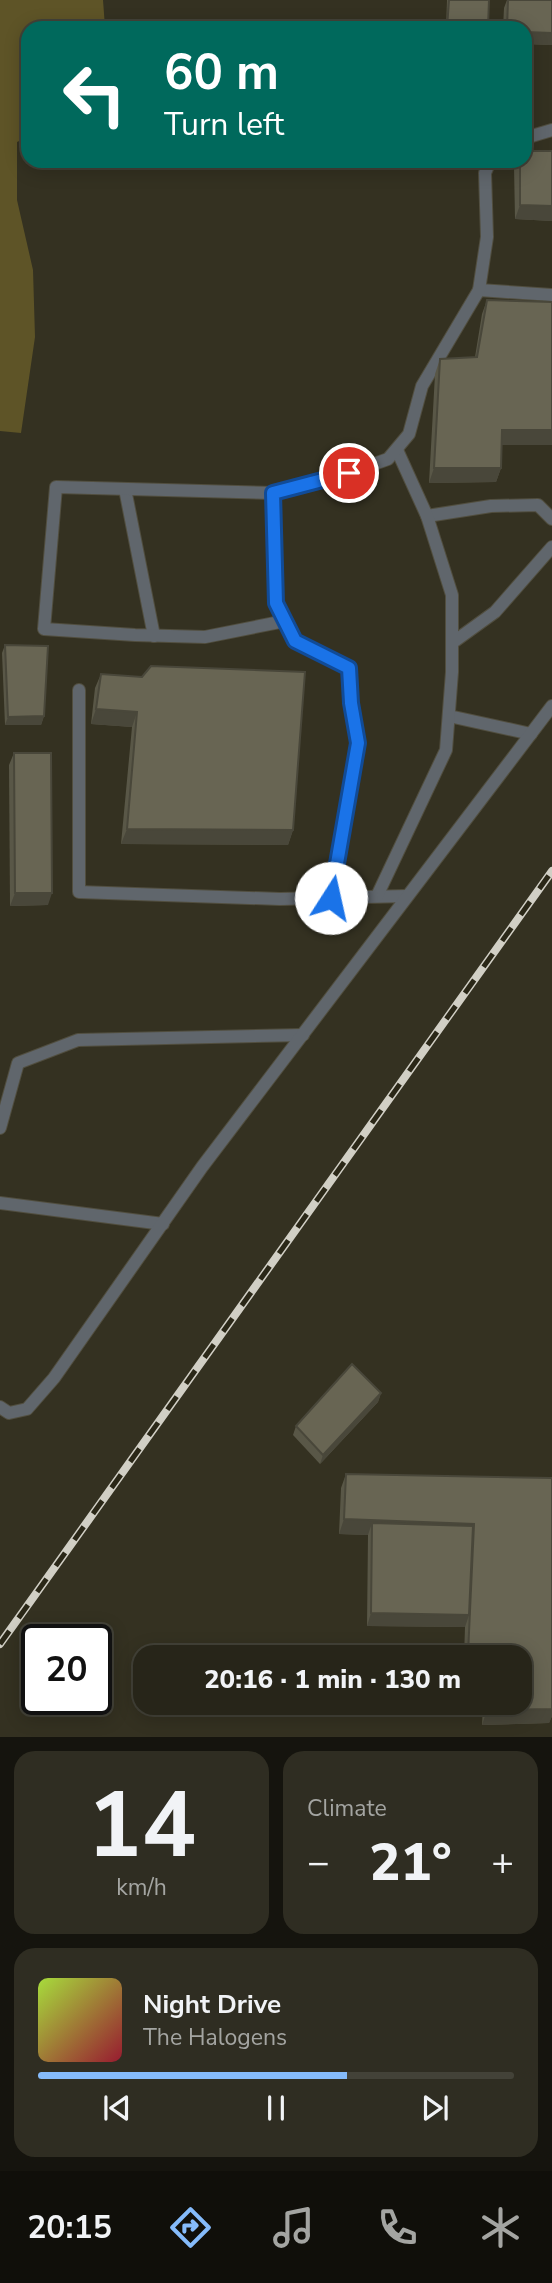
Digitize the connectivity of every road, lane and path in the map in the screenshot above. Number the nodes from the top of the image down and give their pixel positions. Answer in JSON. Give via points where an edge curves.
{"nodes":[{"id":1,"x":552,"y":130,"type":"edge"},
{"id":2,"x":532,"y":136,"type":"edge"},
{"id":3,"x":487,"y":168,"type":"edge"},
{"id":4,"x":479,"y":290,"type":"junction"},
{"id":5,"x":552,"y":295,"type":"edge"},
{"id":6,"x":397,"y":450,"type":"junction"},
{"id":7,"x":125,"y":489,"type":"junction"},
{"id":8,"x":273,"y":493,"type":"junction"},
{"id":9,"x":427,"y":516,"type":"junction"},
{"id":10,"x":552,"y":519,"type":"edge"},
{"id":11,"x":552,"y":547,"type":"edge"},
{"id":12,"x":285,"y":621,"type":"junction"},
{"id":13,"x":154,"y":636,"type":"junction"},
{"id":14,"x":452,"y":643,"type":"junction"},
{"id":15,"x":79,"y":690,"type":"dead end"},
{"id":16,"x":552,"y":706,"type":"edge"},
{"id":17,"x":449,"y":716,"type":"junction"},
{"id":18,"x":531,"y":734,"type":"junction"},
{"id":19,"x":377,"y":896,"type":"junction"},
{"id":20,"x":407,"y":896,"type":"junction"},
{"id":21,"x":331,"y":898,"type":"junction"},
{"id":22,"x":303,"y":1035,"type":"junction"},
{"id":23,"x":0,"y":1128,"type":"edge"},
{"id":24,"x":0,"y":1203,"type":"edge"},
{"id":25,"x":163,"y":1224,"type":"junction"},
{"id":26,"x":0,"y":1407,"type":"edge"}],
"edges":[{"from":1,"to":2,"type":"lane"},
{"from":3,"to":4,"type":"lane","via":[[487,237]]},
{"from":4,"to":5,"type":"lane"},
{"from":4,"to":6,"type":"lane","via":[[422,386],[409,435]]},
{"from":6,"to":8,"type":"lane","via":[[388,460]]},
{"from":6,"to":9,"type":"lane"},
{"from":7,"to":8,"type":"lane"},
{"from":7,"to":13,"type":"lane"},
{"from":7,"to":13,"type":"lane","via":[[56,487],[44,629]]},
{"from":8,"to":12,"type":"lane","via":[[276,603]]},
{"from":9,"to":10,"type":"lane","via":[[491,506],[538,505]]},
{"from":9,"to":14,"type":"lane","via":[[452,595]]},
{"from":11,"to":14,"type":"lane","via":[[495,612]]},
{"from":12,"to":13,"type":"lane","via":[[205,637]]},
{"from":12,"to":21,"type":"lane","via":[[295,641],[349,668],[358,743]]},
{"from":14,"to":17,"type":"lane"},
{"from":15,"to":21,"type":"lane","via":[[79,892]]},
{"from":16,"to":18,"type":"lane"},
{"from":17,"to":18,"type":"lane"},
{"from":17,"to":19,"type":"lane","via":[[446,750]]},
{"from":18,"to":20,"type":"lane"},
{"from":19,"to":20,"type":"lane"},
{"from":19,"to":21,"type":"lane"},
{"from":20,"to":22,"type":"lane"},
{"from":22,"to":23,"type":"lane","via":[[78,1041],[18,1063]]},
{"from":22,"to":25,"type":"lane"},
{"from":24,"to":25,"type":"lane"},
{"from":25,"to":26,"type":"lane","via":[[27,1409],[9,1413]]}]}
